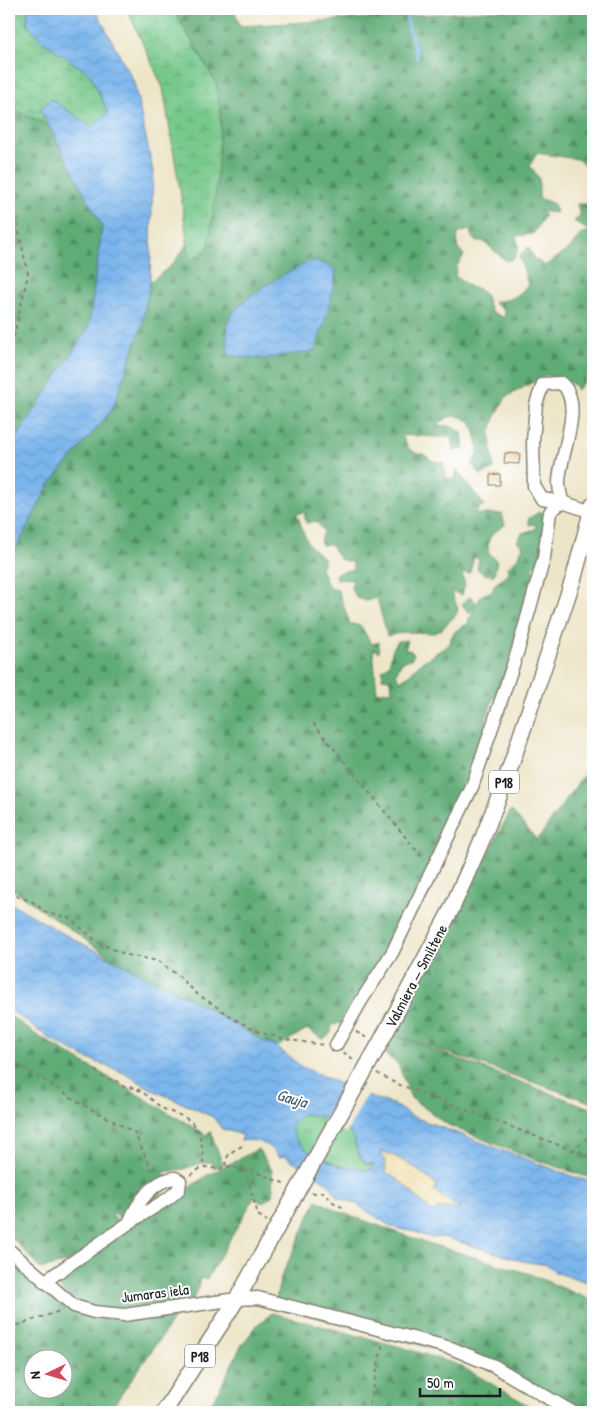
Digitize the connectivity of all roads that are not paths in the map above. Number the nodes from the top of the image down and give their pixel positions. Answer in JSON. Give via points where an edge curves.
{"nodes":[{"id":1,"x":562,"y":502,"type":"junction"},
{"id":2,"x":592,"y":509,"type":"edge"},
{"id":3,"x":336,"y":1045,"type":"road end"},
{"id":4,"x":129,"y":1223,"type":"junction"},
{"id":5,"x":9,"y":1250,"type":"edge"},
{"id":6,"x":44,"y":1282,"type":"junction"},
{"id":7,"x":237,"y":1299,"type":"junction"},
{"id":8,"x":164,"y":1412,"type":"edge"},
{"id":9,"x":572,"y":1412,"type":"edge"}],
"edges":[{"from":1,"to":1,"type":"street","via":[[559,482],[572,405],[568,388],[561,383],[543,384],[536,404],[534,486],[542,499]]},
{"from":1,"to":2,"type":"street"},
{"from":1,"to":3,"type":"street","via":[[550,512],[544,558],[496,722],[472,787],[392,953]]},
{"from":2,"to":7,"type":"main road","name":"Valmiera — Smiltene","number":"P18","bridge":true,"via":[[571,586],[510,768],[451,910],[275,1222]]},
{"from":4,"to":4,"type":"street","via":[[135,1209],[150,1191],[166,1178],[180,1181],[179,1190]]},
{"from":4,"to":6,"type":"street"},
{"from":5,"to":6,"type":"street","name":"Jumaras iela"},
{"from":6,"to":7,"type":"street","name":"Jumaras iela","via":[[74,1306],[124,1316]]},
{"from":7,"to":8,"type":"main road","name":"Valmiera — Smiltene","number":"P18"},
{"from":7,"to":9,"type":"street","name":"Jumaras iela","via":[[258,1298],[451,1348],[494,1366]]}]}
